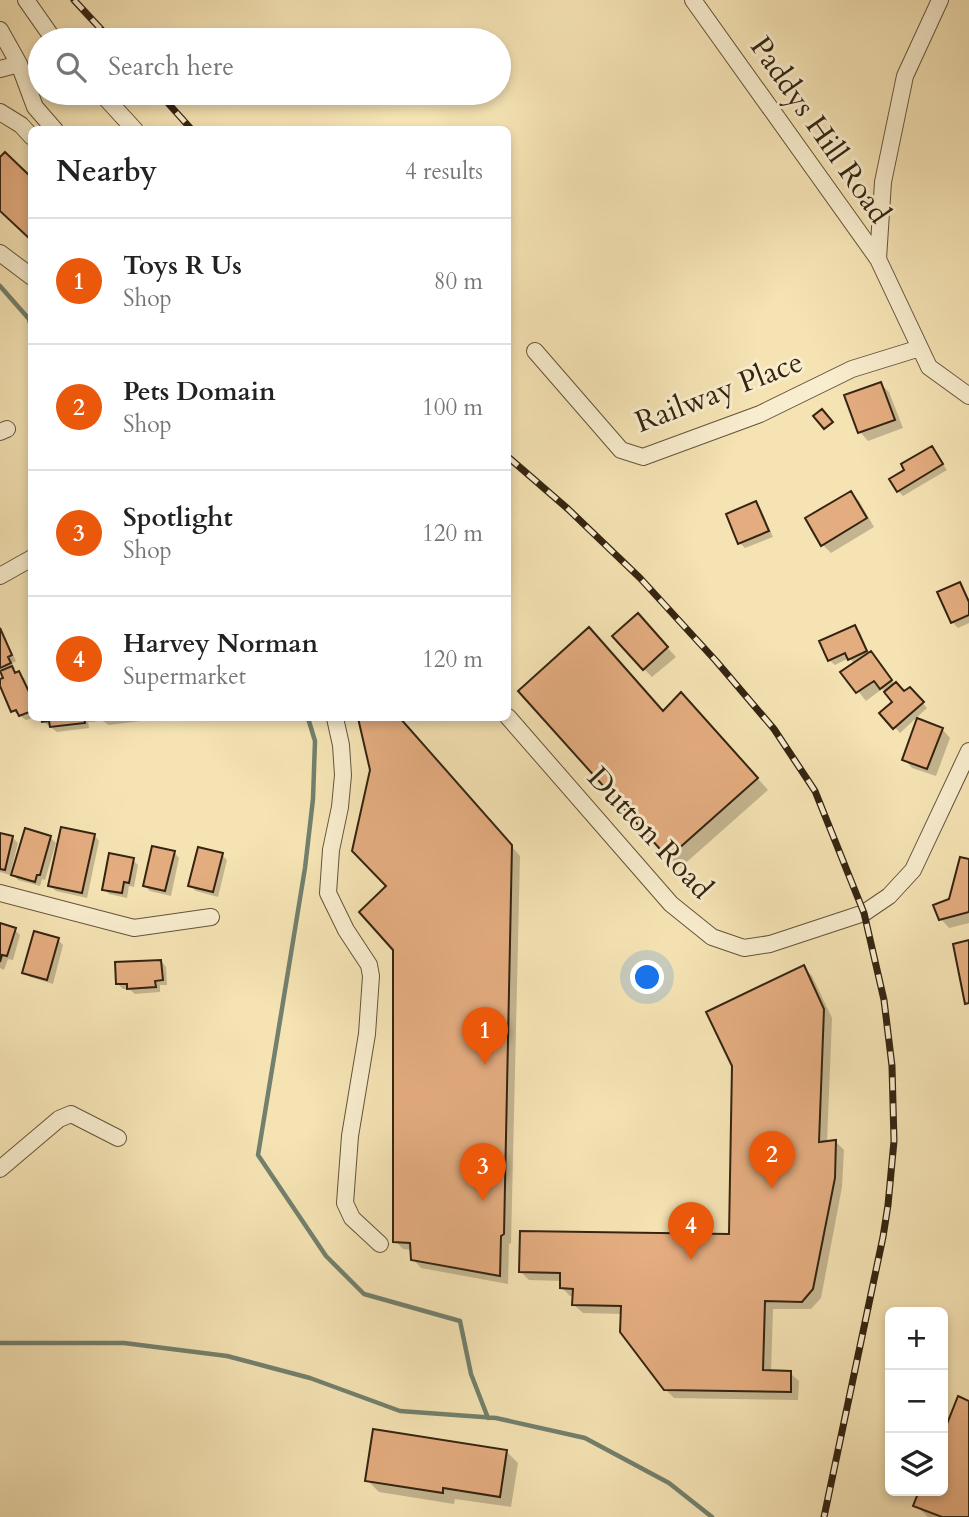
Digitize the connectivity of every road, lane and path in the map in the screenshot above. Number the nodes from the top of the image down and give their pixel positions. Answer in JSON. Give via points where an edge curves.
{"nodes":[{"id":1,"x":26,"y":0,"type":"edge"},
{"id":2,"x":693,"y":0,"type":"edge"},
{"id":3,"x":940,"y":0,"type":"edge"},
{"id":4,"x":46,"y":28,"type":"edge"},
{"id":5,"x":0,"y":30,"type":"edge"},
{"id":6,"x":19,"y":64,"type":"junction"},
{"id":7,"x":0,"y":69,"type":"edge"},
{"id":8,"x":28,"y":88,"type":"edge"},
{"id":9,"x":34,"y":105,"type":"edge"},
{"id":10,"x":112,"y":105,"type":"edge"},
{"id":11,"x":3,"y":118,"type":"edge"},
{"id":12,"x":52,"y":126,"type":"edge"},
{"id":13,"x":131,"y":126,"type":"edge"},
{"id":14,"x":28,"y":134,"type":"edge"},
{"id":15,"x":0,"y":253,"type":"edge"},
{"id":16,"x":878,"y":259,"type":"junction"},
{"id":17,"x":28,"y":274,"type":"edge"},
{"id":18,"x":920,"y":348,"type":"junction"},
{"id":19,"x":535,"y":351,"type":"dead end"},
{"id":20,"x":969,"y":397,"type":"edge"},
{"id":21,"x":28,"y":560,"type":"edge"},
{"id":22,"x":0,"y":576,"type":"edge"},
{"id":23,"x":336,"y":721,"type":"edge"},
{"id":24,"x":511,"y":721,"type":"edge"},
{"id":25,"x":969,"y":751,"type":"edge"},
{"id":26,"x":0,"y":894,"type":"edge"},
{"id":27,"x":211,"y":917,"type":"dead end"},
{"id":28,"x":118,"y":1138,"type":"dead end"},
{"id":29,"x":0,"y":1169,"type":"edge"},
{"id":30,"x":380,"y":1244,"type":"dead end"}],
"edges":[{"from":1,"to":4,"type":"street"},
{"from":2,"to":16,"type":"street","name":"Paddys Hill Road"},
{"from":3,"to":16,"type":"street","via":[[905,76],[883,182]]},
{"from":5,"to":6,"type":"street"},
{"from":6,"to":7,"type":"street"},
{"from":6,"to":8,"type":"street"},
{"from":9,"to":12,"type":"street"},
{"from":10,"to":13,"type":"street"},
{"from":11,"to":14,"type":"street"},
{"from":15,"to":17,"type":"street"},
{"from":16,"to":18,"type":"street","name":"Paddys Hill Road"},
{"from":18,"to":19,"type":"street","name":"Railway Place","via":[[852,369],[760,414],[643,457],[621,450]]},
{"from":18,"to":20,"type":"street","name":"Paddys Hill Road","via":[[929,367]]},
{"from":21,"to":22,"type":"street"},
{"from":23,"to":30,"type":"street","via":[[343,775],[328,893],[371,976],[345,1203],[352,1218]]},
{"from":24,"to":25,"type":"street","name":"Dutton Road","via":[[671,904],[712,937],[744,948],[864,913],[889,895],[914,870]]},
{"from":26,"to":27,"type":"street","via":[[134,928]]},
{"from":28,"to":29,"type":"street","via":[[71,1114]]}]}
